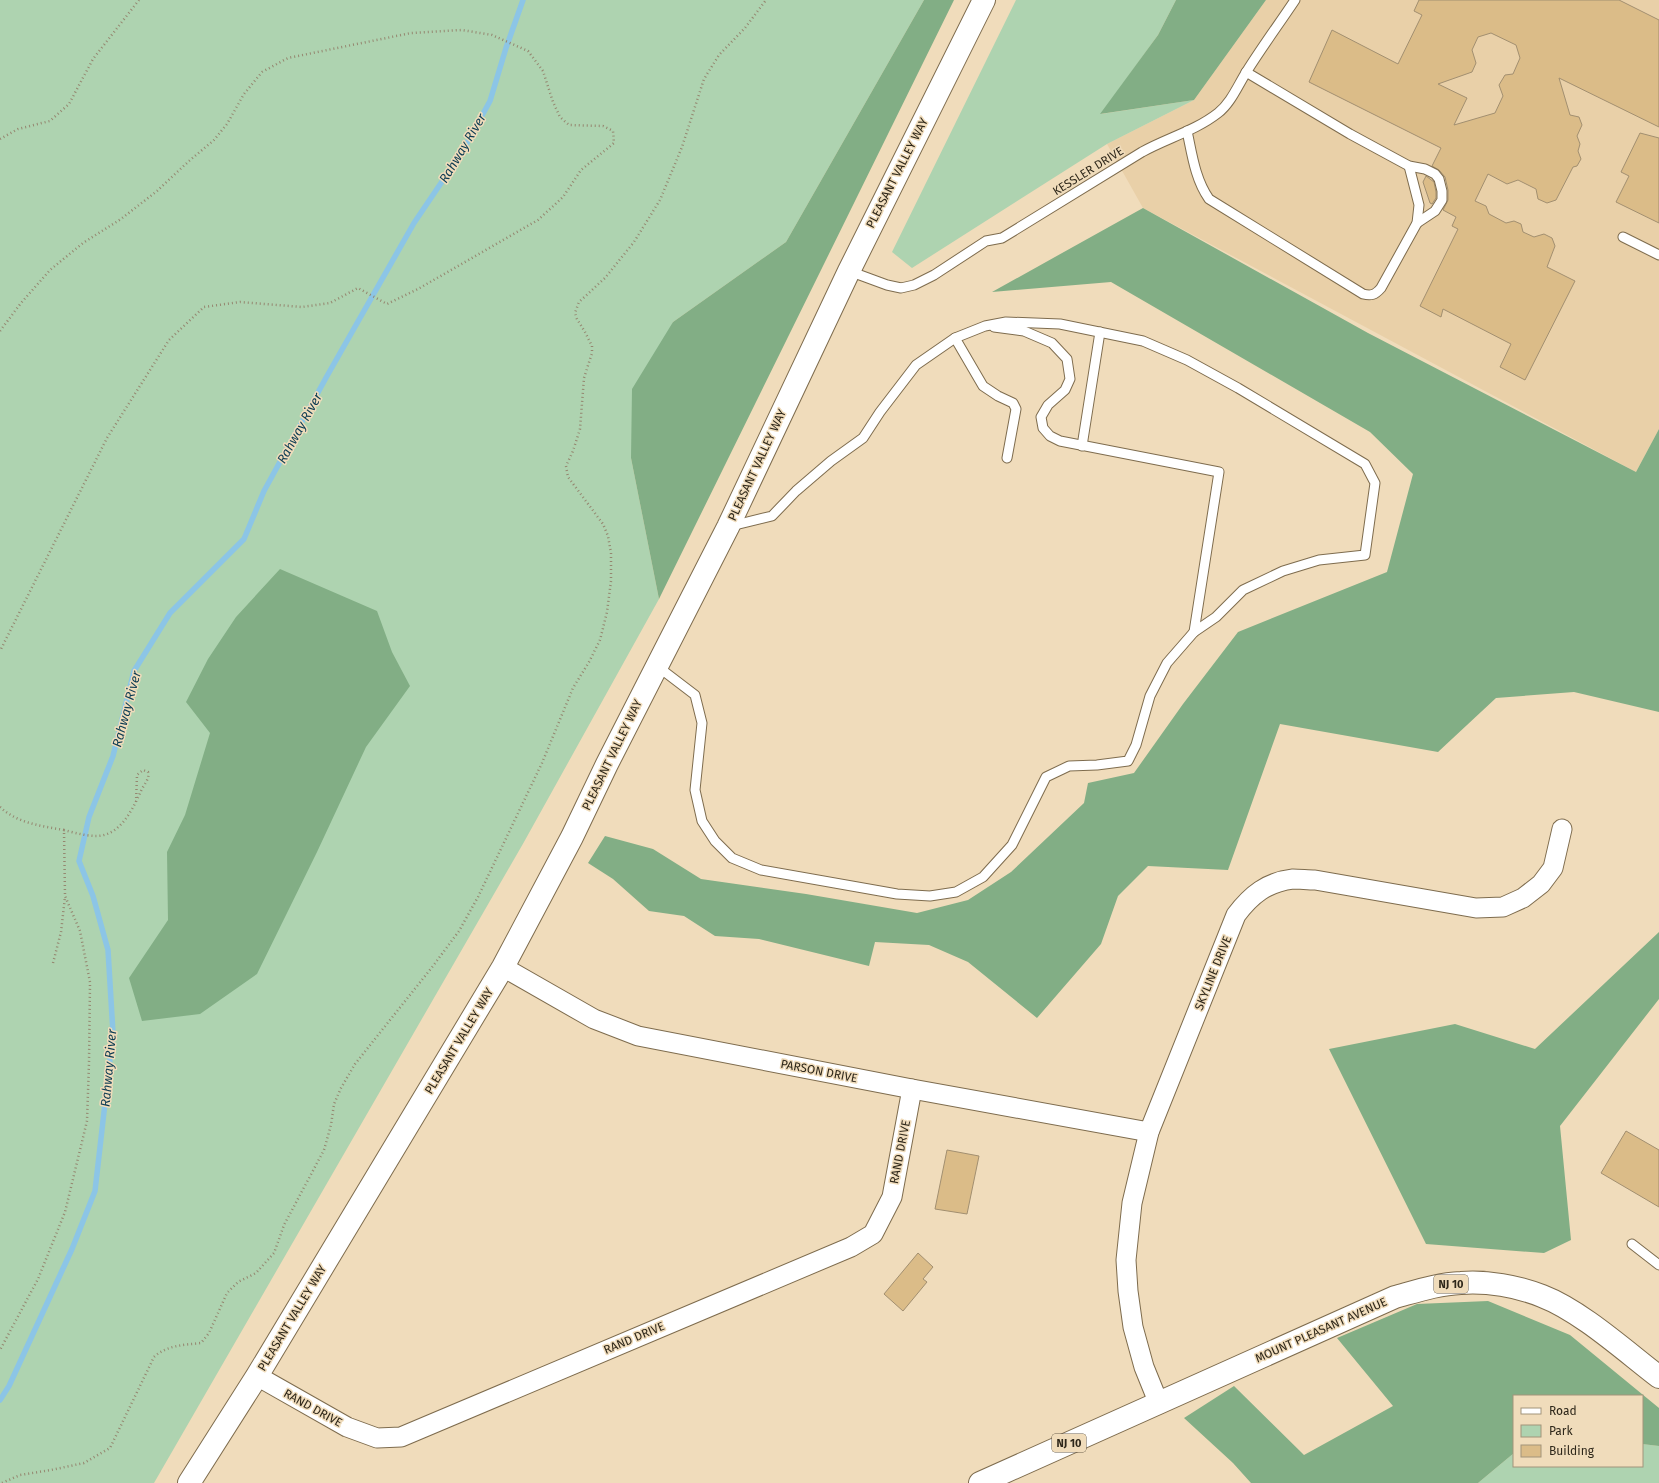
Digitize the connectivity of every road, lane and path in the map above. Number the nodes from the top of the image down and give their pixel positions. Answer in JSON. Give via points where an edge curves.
{"nodes":[{"id":1,"x":139,"y":0,"type":"edge"},
{"id":2,"x":766,"y":0,"type":"edge"},
{"id":3,"x":984,"y":0,"type":"edge"},
{"id":4,"x":1295,"y":0,"type":"edge"},
{"id":5,"x":1246,"y":72,"type":"junction"},
{"id":6,"x":1186,"y":132,"type":"junction"},
{"id":7,"x":0,"y":139,"type":"edge"},
{"id":8,"x":1409,"y":166,"type":"junction"},
{"id":9,"x":1417,"y":223,"type":"junction"},
{"id":10,"x":1623,"y":237,"type":"dead end"},
{"id":11,"x":1659,"y":255,"type":"edge"},
{"id":12,"x":848,"y":271,"type":"junction"},
{"id":13,"x":985,"y":326,"type":"junction"},
{"id":14,"x":0,"y":331,"type":"edge"},
{"id":15,"x":1100,"y":332,"type":"junction"},
{"id":16,"x":955,"y":338,"type":"junction"},
{"id":17,"x":1082,"y":446,"type":"junction"},
{"id":18,"x":1007,"y":458,"type":"dead end"},
{"id":19,"x":728,"y":527,"type":"junction"},
{"id":20,"x":1194,"y":632,"type":"junction"},
{"id":21,"x":0,"y":650,"type":"edge"},
{"id":22,"x":657,"y":666,"type":"junction"},
{"id":23,"x":136,"y":803,"type":"junction"},
{"id":24,"x":0,"y":807,"type":"edge"},
{"id":25,"x":1562,"y":829,"type":"dead end"},
{"id":26,"x":64,"y":830,"type":"junction"},
{"id":27,"x":65,"y":896,"type":"junction"},
{"id":28,"x":53,"y":963,"type":"dead end"},
{"id":29,"x":503,"y":967,"type":"junction"},
{"id":30,"x":912,"y":1089,"type":"junction"},
{"id":31,"x":1149,"y":1132,"type":"junction"},
{"id":32,"x":1632,"y":1244,"type":"dead end"},
{"id":33,"x":1659,"y":1265,"type":"edge"},
{"id":34,"x":0,"y":1350,"type":"edge"},
{"id":35,"x":257,"y":1376,"type":"junction"},
{"id":36,"x":1659,"y":1377,"type":"edge"},
{"id":37,"x":1159,"y":1404,"type":"junction"},
{"id":38,"x":2,"y":1483,"type":"edge"},
{"id":39,"x":189,"y":1483,"type":"edge"},
{"id":40,"x":980,"y":1483,"type":"edge"}],
"edges":[{"from":1,"to":7,"type":"path","via":[[93,59],[69,104],[50,120],[18,129]]},
{"from":2,"to":38,"type":"path","via":[[745,28],[719,55],[704,79],[682,148],[660,200],[634,242],[605,278],[579,302],[575,313],[592,346],[592,353],[584,378],[580,429],[566,466],[568,476],[608,536],[611,581],[607,612],[600,640],[573,688],[542,763],[478,897],[459,931],[355,1064],[334,1104],[324,1150],[284,1225],[274,1252],[256,1273],[238,1282],[227,1293],[209,1333],[201,1343],[178,1345],[162,1350],[154,1357],[110,1448],[84,1463],[20,1475]]},
{"from":3,"to":12,"type":"main road","name":"PLEASANT VALLEY WAY"},
{"from":4,"to":5,"type":"lane","name":"KESSLER DRIVE"},
{"from":5,"to":6,"type":"lane","name":"KESSLER DRIVE","via":[[1220,112]]},
{"from":5,"to":8,"type":"lane"},
{"from":6,"to":9,"type":"lane","via":[[1197,176],[1208,199],[1363,294],[1377,293]]},
{"from":6,"to":12,"type":"lane","name":"KESSLER DRIVE","via":[[1158,143],[1002,238],[986,241],[934,276],[914,285],[901,288]]},
{"from":8,"to":9,"type":"lane","via":[[1419,205]]},
{"from":8,"to":9,"type":"lane","via":[[1435,174],[1442,191],[1442,200],[1436,211]]},
{"from":10,"to":11,"type":"lane"},
{"from":12,"to":19,"type":"main road","name":"PLEASANT VALLEY WAY"},
{"from":13,"to":15,"type":"lane","via":[[1006,322],[1060,324]]},
{"from":13,"to":16,"type":"lane"},
{"from":13,"to":17,"type":"lane","via":[[1024,331],[1052,343],[1067,359],[1070,379],[1065,390],[1048,405],[1041,416],[1043,428],[1050,436],[1060,441]]},
{"from":14,"to":21,"type":"path","via":[[50,270],[83,243],[121,219],[157,191],[214,140],[227,124],[244,94],[262,72],[288,58],[411,34],[462,30],[492,35],[528,51],[543,71],[560,117],[569,125],[602,126],[613,131],[614,143],[581,170],[563,197],[538,220],[387,304],[358,288],[330,303],[302,307],[240,302],[204,307],[169,340],[107,438]]},
{"from":15,"to":17,"type":"lane"},
{"from":15,"to":20,"type":"lane","via":[[1143,342],[1187,360],[1238,388],[1365,464],[1375,483],[1365,555],[1319,560],[1283,571],[1243,590],[1216,617]]},
{"from":16,"to":18,"type":"lane","via":[[983,386],[1012,403],[1016,409]]},
{"from":16,"to":19,"type":"lane","via":[[916,365],[880,412],[864,438],[825,466],[772,516]]},
{"from":17,"to":20,"type":"lane","via":[[1219,472]]},
{"from":19,"to":22,"type":"main road","name":"PLEASANT VALLEY WAY"},
{"from":20,"to":22,"type":"lane","via":[[1166,663],[1150,696],[1136,745],[1128,761],[1069,766],[1046,777],[1012,845],[982,878],[956,892],[930,896],[897,894],[761,870],[732,858],[715,841],[702,821],[695,790],[702,723],[695,696]]},
{"from":22,"to":29,"type":"main road","name":"PLEASANT VALLEY WAY","via":[[572,837]]},
{"from":23,"to":23,"type":"path","via":[[149,777],[148,772],[143,770],[137,776]]},
{"from":23,"to":26,"type":"path","via":[[118,826],[107,834],[98,836]]},
{"from":24,"to":26,"type":"path","via":[[7,814],[34,825]]},
{"from":25,"to":31,"type":"street","name":"SKYLINE DRIVE","via":[[1553,868],[1535,889],[1504,907],[1476,908],[1315,880],[1292,879],[1261,889],[1249,898],[1236,915]]},
{"from":26,"to":27,"type":"path"},
{"from":27,"to":28,"type":"path","via":[[61,932]]},
{"from":27,"to":34,"type":"path","via":[[80,931],[90,982],[86,1120],[64,1212],[38,1279]]},
{"from":29,"to":30,"type":"street","name":"PARSON DRIVE","via":[[594,1019],[638,1036]]},
{"from":29,"to":35,"type":"main road","name":"PLEASANT VALLEY WAY"},
{"from":30,"to":31,"type":"street","name":"PARSON DRIVE"},
{"from":30,"to":35,"type":"street","name":"RAND DRIVE","via":[[892,1197],[873,1234],[851,1246],[401,1437],[377,1438],[347,1426]]},
{"from":31,"to":37,"type":"street","name":"SKYLINE DRIVE","via":[[1132,1203],[1126,1260],[1133,1327],[1144,1367]]},
{"from":32,"to":33,"type":"lane"},
{"from":35,"to":39,"type":"main road","name":"PLEASANT VALLEY WAY"},
{"from":36,"to":37,"type":"main road","name":"MOUNT PLEASANT AVENUE","number":"NJ 10","via":[[1577,1315],[1542,1296],[1514,1287],[1461,1283],[1395,1297]]},
{"from":37,"to":40,"type":"main road","name":"MOUNT PLEASANT AVENUE","number":"NJ 10"}]}
